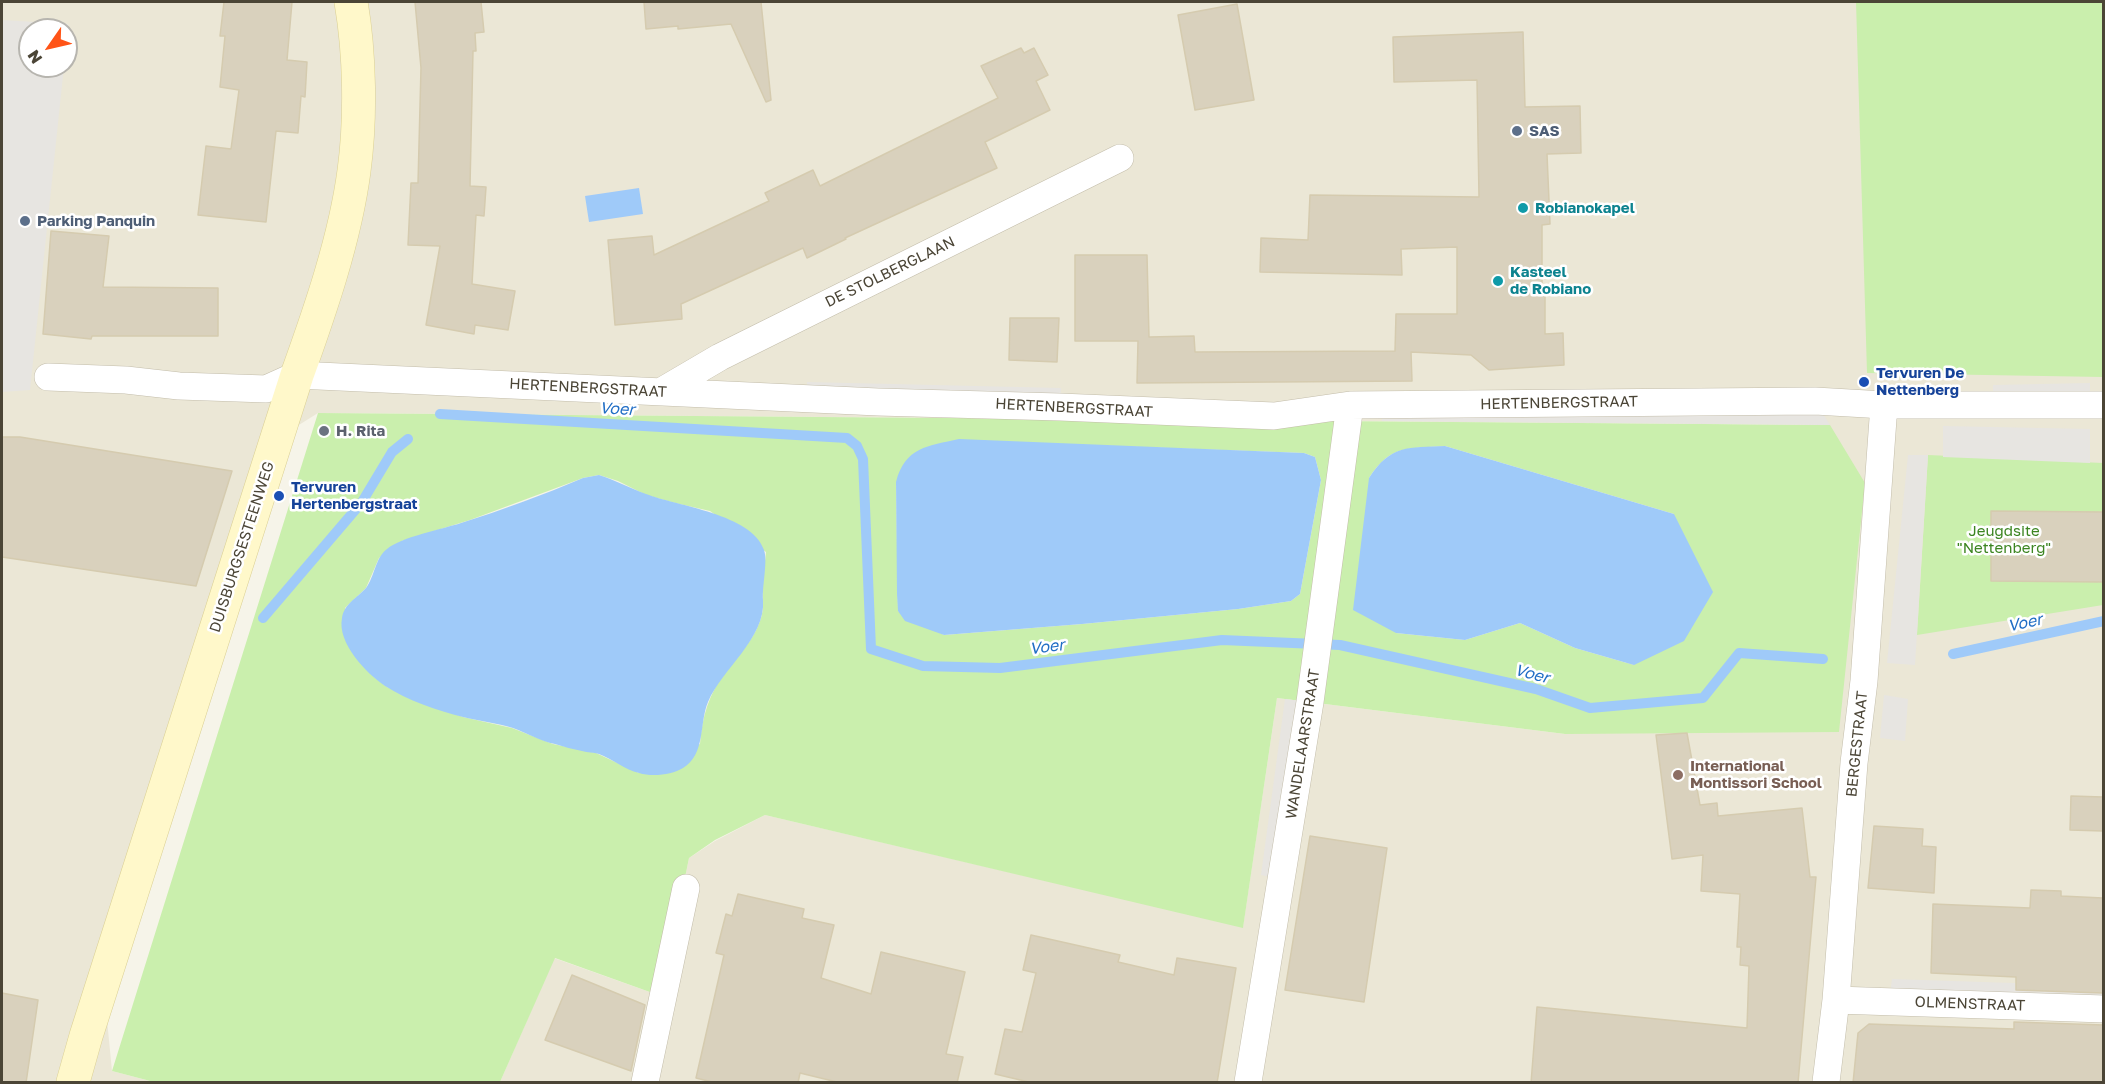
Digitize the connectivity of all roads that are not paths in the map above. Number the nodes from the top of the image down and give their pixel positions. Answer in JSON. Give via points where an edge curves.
{"nodes":[{"id":1,"x":351,"y":2,"type":"edge"},
{"id":2,"x":1120,"y":158,"type":"dead end"},
{"id":3,"x":297,"y":375,"type":"junction"},
{"id":4,"x":48,"y":377,"type":"dead end"},
{"id":5,"x":662,"y":391,"type":"junction"},
{"id":6,"x":1350,"y":405,"type":"junction"},
{"id":7,"x":1884,"y":405,"type":"junction"},
{"id":8,"x":2103,"y":405,"type":"edge"},
{"id":9,"x":686,"y":888,"type":"dead end"},
{"id":10,"x":1836,"y":1000,"type":"junction"},
{"id":11,"x":2103,"y":1008,"type":"edge"},
{"id":12,"x":73,"y":1083,"type":"edge"},
{"id":13,"x":645,"y":1083,"type":"edge"},
{"id":14,"x":1248,"y":1083,"type":"edge"},
{"id":15,"x":1826,"y":1083,"type":"edge"}],
"edges":[{"from":1,"to":3,"type":"street","name":"DUISBURGSESTEENWEG","via":[[358,101],[354,171],[329,280]]},
{"from":2,"to":5,"type":"street","name":"DE STOLBERGLAAN","via":[[720,357]]},
{"from":3,"to":4,"type":"street","name":"HERTENBERGSTRAAT","via":[[266,389]]},
{"from":3,"to":5,"type":"street","name":"HERTENBERGSTRAAT"},
{"from":3,"to":12,"type":"street","name":"DUISBURGSESTEENWEG"},
{"from":5,"to":6,"type":"street","name":"HERTENBERGSTRAAT","via":[[1274,416]]},
{"from":6,"to":7,"type":"street","name":"HERTENBERGSTRAAT","via":[[1815,401]]},
{"from":6,"to":14,"type":"street","name":"WANDELAARSTRAAT","via":[[1316,658]]},
{"from":7,"to":8,"type":"street","name":"HERTENBERGSTRAAT"},
{"from":7,"to":10,"type":"street","name":"BERGESTRAAT"},
{"from":9,"to":13,"type":"street"},
{"from":10,"to":11,"type":"street","name":"OLMENSTRAAT"},
{"from":10,"to":15,"type":"street","name":"BERGESTRAAT"}]}
